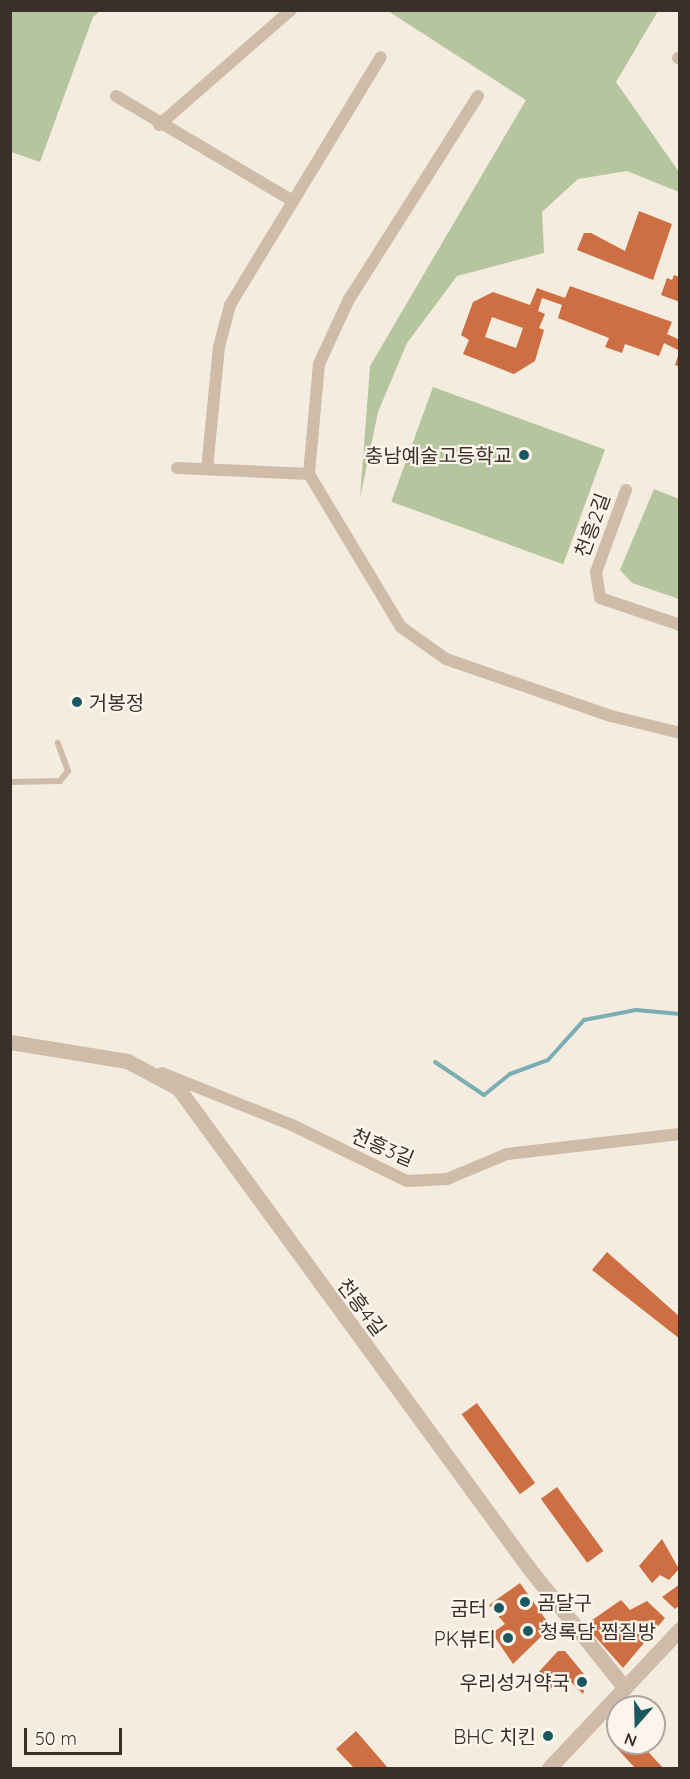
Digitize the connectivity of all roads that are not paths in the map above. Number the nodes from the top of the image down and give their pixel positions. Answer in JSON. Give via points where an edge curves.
{"nodes":[{"id":1,"x":291,"y":10,"type":"edge"},
{"id":2,"x":381,"y":57,"type":"dead end"},
{"id":3,"x":116,"y":96,"type":"dead end"},
{"id":4,"x":478,"y":96,"type":"dead end"},
{"id":5,"x":159,"y":125,"type":"junction"},
{"id":6,"x":293,"y":201,"type":"junction"},
{"id":7,"x":177,"y":468,"type":"dead end"},
{"id":8,"x":207,"y":469,"type":"junction"},
{"id":9,"x":309,"y":474,"type":"junction"},
{"id":10,"x":626,"y":490,"type":"dead end"},
{"id":11,"x":680,"y":625,"type":"edge"},
{"id":12,"x":680,"y":733,"type":"edge"},
{"id":13,"x":58,"y":743,"type":"dead end"},
{"id":14,"x":10,"y":782,"type":"edge"},
{"id":15,"x":10,"y":1042,"type":"edge"},
{"id":16,"x":153,"y":1070,"type":"junction"},
{"id":17,"x":680,"y":1134,"type":"edge"},
{"id":18,"x":680,"y":1629,"type":"edge"},
{"id":19,"x":625,"y":1688,"type":"junction"},
{"id":20,"x":549,"y":1768,"type":"edge"}],
"edges":[{"from":1,"to":5,"type":"street"},
{"from":2,"to":6,"type":"street"},
{"from":3,"to":5,"type":"street"},
{"from":4,"to":9,"type":"street","via":[[349,299],[319,364]]},
{"from":5,"to":6,"type":"street"},
{"from":6,"to":8,"type":"street","via":[[230,305],[219,346]]},
{"from":7,"to":8,"type":"street"},
{"from":8,"to":9,"type":"street"},
{"from":9,"to":12,"type":"street","via":[[401,627],[446,659],[611,716]]},
{"from":10,"to":11,"type":"street","name":"천흥2길","via":[[596,572],[600,598]]},
{"from":13,"to":14,"type":"lane","via":[[68,771],[60,781]]},
{"from":15,"to":16,"type":"street","name":"천흥4길","via":[[75,1050]]},
{"from":16,"to":17,"type":"street","name":"천흥3길","via":[[292,1125],[407,1181],[447,1179],[507,1154]]},
{"from":16,"to":19,"type":"street","name":"천흥4길","via":[[178,1088],[198,1112],[308,1271]]},
{"from":18,"to":19,"type":"street"},
{"from":19,"to":20,"type":"street"}]}
